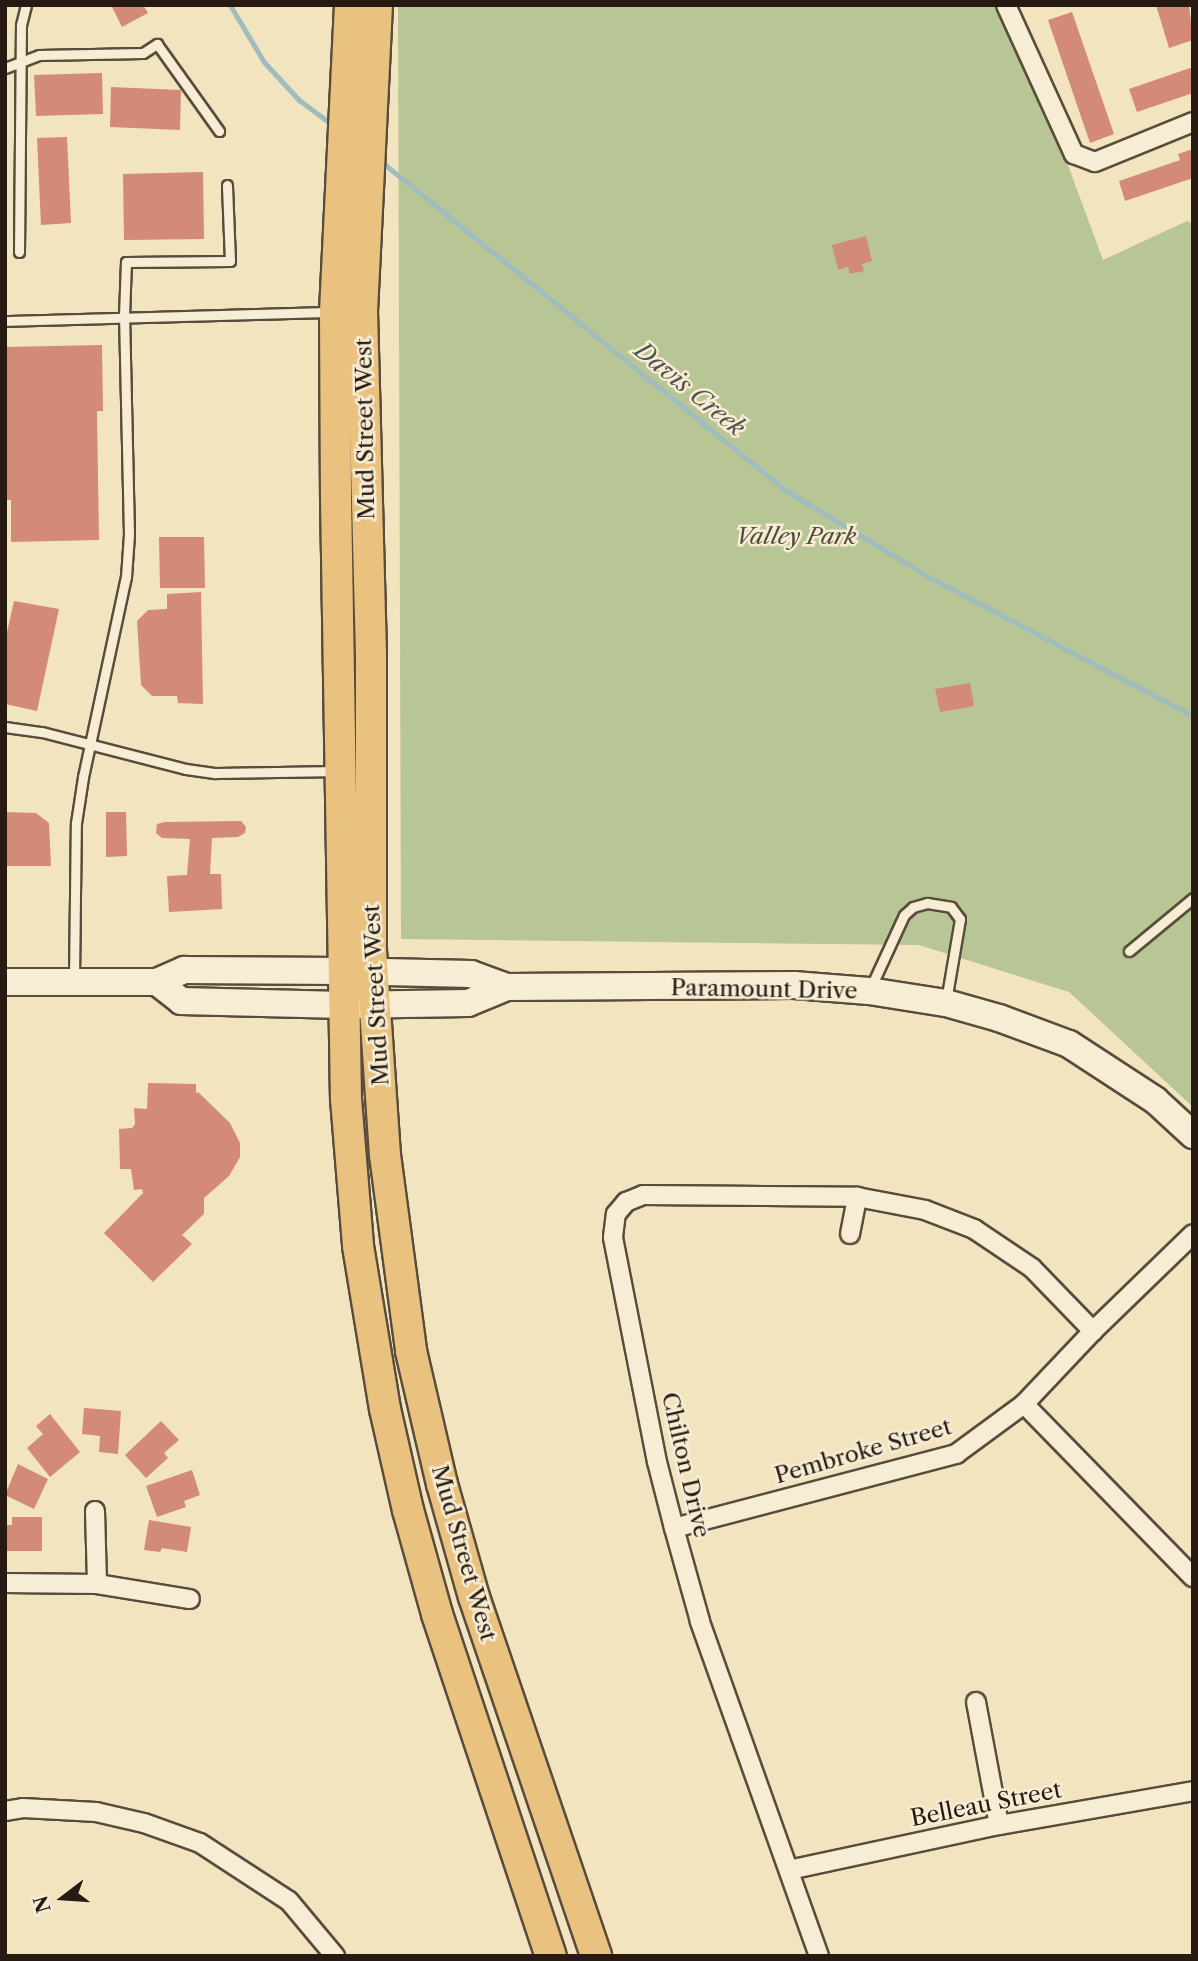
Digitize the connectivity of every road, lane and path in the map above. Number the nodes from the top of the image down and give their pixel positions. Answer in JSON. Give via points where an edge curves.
{"nodes":[{"id":1,"x":26,"y":5,"type":"edge"},
{"id":2,"x":350,"y":5,"type":"edge"},
{"id":3,"x":377,"y":5,"type":"edge"},
{"id":4,"x":1006,"y":5,"type":"edge"},
{"id":5,"x":20,"y":62,"type":"junction"},
{"id":6,"x":5,"y":68,"type":"edge"},
{"id":7,"x":1193,"y":122,"type":"edge"},
{"id":8,"x":219,"y":131,"type":"dead end"},
{"id":9,"x":354,"y":177,"type":"junction"},
{"id":10,"x":227,"y":185,"type":"dead end"},
{"id":11,"x":19,"y":251,"type":"dead end"},
{"id":12,"x":335,"y":312,"type":"junction"},
{"id":13,"x":124,"y":316,"type":"junction"},
{"id":14,"x":5,"y":321,"type":"edge"},
{"id":15,"x":5,"y":727,"type":"edge"},
{"id":16,"x":90,"y":745,"type":"junction"},
{"id":17,"x":338,"y":771,"type":"junction"},
{"id":18,"x":1193,"y":898,"type":"edge"},
{"id":19,"x":1129,"y":951,"type":"dead end"},
{"id":20,"x":342,"y":971,"type":"junction"},
{"id":21,"x":373,"y":972,"type":"junction"},
{"id":22,"x":5,"y":982,"type":"edge"},
{"id":23,"x":74,"y":982,"type":"junction"},
{"id":24,"x":156,"y":982,"type":"junction"},
{"id":25,"x":507,"y":986,"type":"junction"},
{"id":26,"x":869,"y":991,"type":"junction"},
{"id":27,"x":946,"y":1003,"type":"junction"},
{"id":28,"x":375,"y":1004,"type":"junction"},
{"id":29,"x":344,"y":1005,"type":"junction"},
{"id":30,"x":1193,"y":1135,"type":"edge"},
{"id":31,"x":857,"y":1197,"type":"junction"},
{"id":32,"x":850,"y":1234,"type":"dead end"},
{"id":33,"x":1193,"y":1234,"type":"edge"},
{"id":34,"x":1093,"y":1331,"type":"junction"},
{"id":35,"x":1024,"y":1404,"type":"junction"},
{"id":36,"x":95,"y":1511,"type":"dead end"},
{"id":37,"x":674,"y":1528,"type":"junction"},
{"id":38,"x":1193,"y":1577,"type":"edge"},
{"id":39,"x":5,"y":1583,"type":"edge"},
{"id":40,"x":97,"y":1584,"type":"junction"},
{"id":41,"x":190,"y":1599,"type":"dead end"},
{"id":42,"x":976,"y":1702,"type":"dead end"},
{"id":43,"x":1193,"y":1791,"type":"edge"},
{"id":44,"x":5,"y":1811,"type":"edge"},
{"id":45,"x":999,"y":1825,"type":"junction"},
{"id":46,"x":789,"y":1870,"type":"junction"},
{"id":47,"x":335,"y":1956,"type":"edge"},
{"id":48,"x":551,"y":1956,"type":"edge"},
{"id":49,"x":596,"y":1956,"type":"edge"},
{"id":50,"x":819,"y":1956,"type":"edge"}],
"edges":[{"from":1,"to":5,"type":"lane"},
{"from":2,"to":9,"type":"main road","name":"Mud Street West"},
{"from":3,"to":9,"type":"main road","name":"Mud Street West"},
{"from":4,"to":7,"type":"street","via":[[1074,154],[1098,161]]},
{"from":5,"to":6,"type":"lane"},
{"from":5,"to":8,"type":"lane","via":[[39,55],[143,53],[157,44]]},
{"from":5,"to":11,"type":"lane"},
{"from":9,"to":12,"type":"main road","name":"Mud Street West"},
{"from":9,"to":21,"type":"main road","name":"Mud Street West","via":[[371,654]]},
{"from":10,"to":13,"type":"lane","via":[[230,261],[126,262]]},
{"from":12,"to":13,"type":"lane"},
{"from":12,"to":17,"type":"main road","name":"Mud Street West"},
{"from":13,"to":14,"type":"lane"},
{"from":13,"to":16,"type":"lane","via":[[126,577]]},
{"from":15,"to":16,"type":"lane"},
{"from":16,"to":17,"type":"lane","via":[[216,773]]},
{"from":16,"to":23,"type":"lane","via":[[76,823]]},
{"from":17,"to":20,"type":"main road","name":"Mud Street West"},
{"from":18,"to":19,"type":"lane"},
{"from":20,"to":21,"type":"main road","name":"Paramount Drive"},
{"from":20,"to":24,"type":"main road","name":"Paramount Drive","via":[[184,970]]},
{"from":20,"to":29,"type":"main road","name":"Mud Street West"},
{"from":21,"to":25,"type":"main road","name":"Paramount Drive","via":[[471,974]]},
{"from":21,"to":28,"type":"main road","name":"Mud Street West"},
{"from":22,"to":23,"type":"main road","name":"Paramount Drive"},
{"from":23,"to":24,"type":"main road","name":"Paramount Drive"},
{"from":24,"to":29,"type":"main road","name":"Paramount Drive","via":[[181,1001]]},
{"from":25,"to":26,"type":"main road","name":"Paramount Drive","via":[[794,985]]},
{"from":25,"to":28,"type":"main road","name":"Paramount Drive","via":[[468,1003]]},
{"from":26,"to":27,"type":"main road","name":"Paramount Drive"},
{"from":26,"to":27,"type":"lane","via":[[904,915],[927,903],[951,907],[960,919]]},
{"from":27,"to":30,"type":"main road","name":"Paramount Drive","via":[[1069,1044],[1155,1100]]},
{"from":28,"to":29,"type":"main road","name":"Paramount Drive"},
{"from":28,"to":49,"type":"main road","name":"Mud Street West","via":[[385,1156],[411,1351],[474,1597]]},
{"from":29,"to":48,"type":"main road","name":"Mud Street West","via":[[358,1246],[386,1409],[437,1614]]},
{"from":31,"to":32,"type":"street"},
{"from":31,"to":34,"type":"street","name":"Chilton Drive","via":[[925,1209],[974,1229],[1032,1268]]},
{"from":31,"to":37,"type":"street","name":"Chilton Drive","via":[[643,1195],[626,1202],[616,1214],[613,1237]]},
{"from":33,"to":34,"type":"street","name":"Pembroke Street"},
{"from":34,"to":35,"type":"street","name":"Pembroke Street"},
{"from":35,"to":37,"type":"street","name":"Pembroke Street","via":[[956,1454]]},
{"from":35,"to":38,"type":"street"},
{"from":36,"to":40,"type":"street"},
{"from":37,"to":46,"type":"street","name":"Chilton Drive","via":[[700,1621]]},
{"from":39,"to":40,"type":"street"},
{"from":40,"to":41,"type":"street"},
{"from":42,"to":45,"type":"street"},
{"from":43,"to":45,"type":"street","name":"Belleau Street"},
{"from":44,"to":47,"type":"street","via":[[96,1812],[200,1843],[289,1901]]},
{"from":45,"to":46,"type":"street","name":"Belleau Street"},
{"from":46,"to":50,"type":"street","name":"Chilton Drive"}]}
